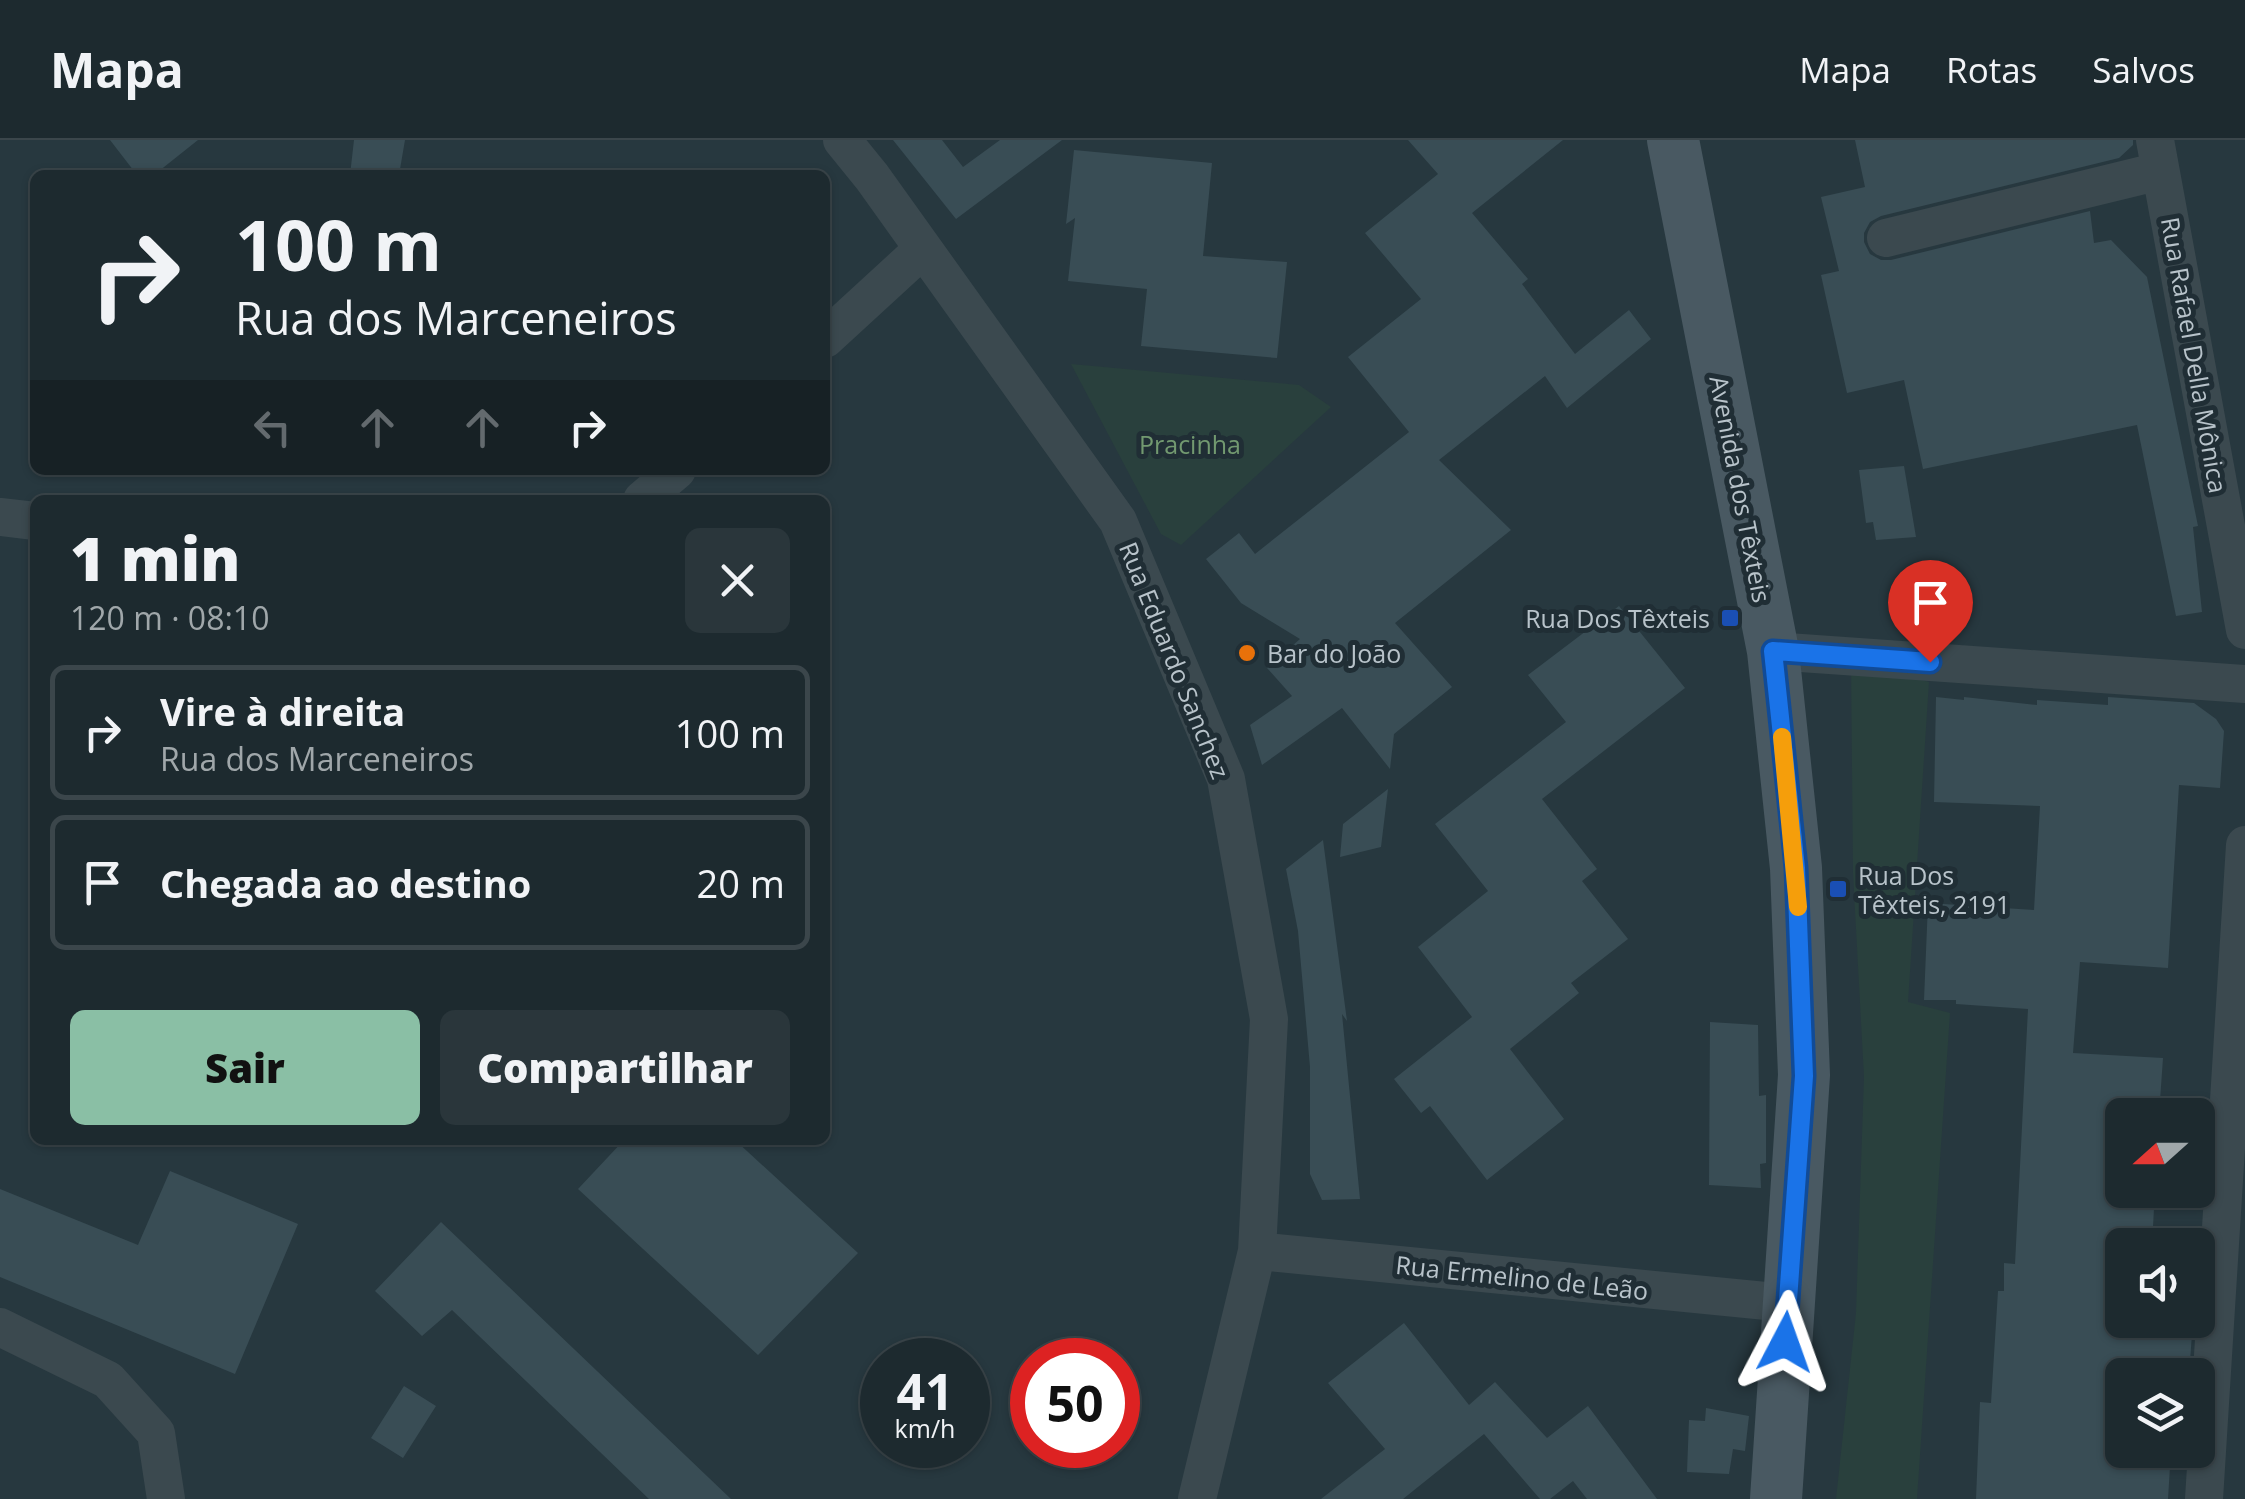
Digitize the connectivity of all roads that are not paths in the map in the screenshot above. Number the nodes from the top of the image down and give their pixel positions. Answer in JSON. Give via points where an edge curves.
{"nodes":[{"id":1,"x":842,"y":140,"type":"edge"},
{"id":2,"x":1673,"y":140,"type":"edge"},
{"id":3,"x":2158,"y":156,"type":"edge"},
{"id":4,"x":1886,"y":238,"type":"dead end"},
{"id":5,"x":923,"y":249,"type":"junction"},
{"id":6,"x":830,"y":334,"type":"edge"},
{"id":7,"x":672,"y":475,"type":"edge"},
{"id":8,"x":648,"y":495,"type":"edge"},
{"id":9,"x":0,"y":517,"type":"edge"},
{"id":10,"x":30,"y":520,"type":"edge"},
{"id":11,"x":2245,"y":630,"type":"edge"},
{"id":12,"x":1773,"y":651,"type":"junction"},
{"id":13,"x":2245,"y":684,"type":"edge"},
{"id":14,"x":2245,"y":846,"type":"edge"},
{"id":15,"x":1257,"y":1251,"type":"junction"},
{"id":16,"x":1788,"y":1303,"type":"junction"},
{"id":17,"x":0,"y":1327,"type":"edge"},
{"id":18,"x":166,"y":1499,"type":"edge"},
{"id":19,"x":1197,"y":1499,"type":"edge"},
{"id":20,"x":1776,"y":1499,"type":"edge"},
{"id":21,"x":2204,"y":1499,"type":"edge"}],
"edges":[{"from":1,"to":5,"type":"street","name":"Rua Eduardo Sanchez"},
{"from":2,"to":12,"type":"main road","name":"Avenida dos Têxteis"},
{"from":3,"to":4,"type":"street"},
{"from":3,"to":11,"type":"street","name":"Rua Rafael Della Mônica"},
{"from":5,"to":6,"type":"street"},
{"from":5,"to":15,"type":"street","name":"Rua Eduardo Sanchez","via":[[1118,522],[1226,779],[1269,1019]]},
{"from":7,"to":8,"type":"street"},
{"from":9,"to":10,"type":"street"},
{"from":12,"to":13,"type":"street"},
{"from":12,"to":16,"type":"main road","name":"Avenida dos Têxteis","via":[[1796,868],[1804,1076]]},
{"from":14,"to":21,"type":"street"},
{"from":15,"to":16,"type":"street","name":"Rua Ermelino de Leão"},
{"from":15,"to":19,"type":"street","name":"Rua Eduardo Sanchez"},
{"from":16,"to":20,"type":"main road","name":"Avenida dos Têxteis"},
{"from":17,"to":18,"type":"street","via":[[108,1380],[156,1433]]}]}
